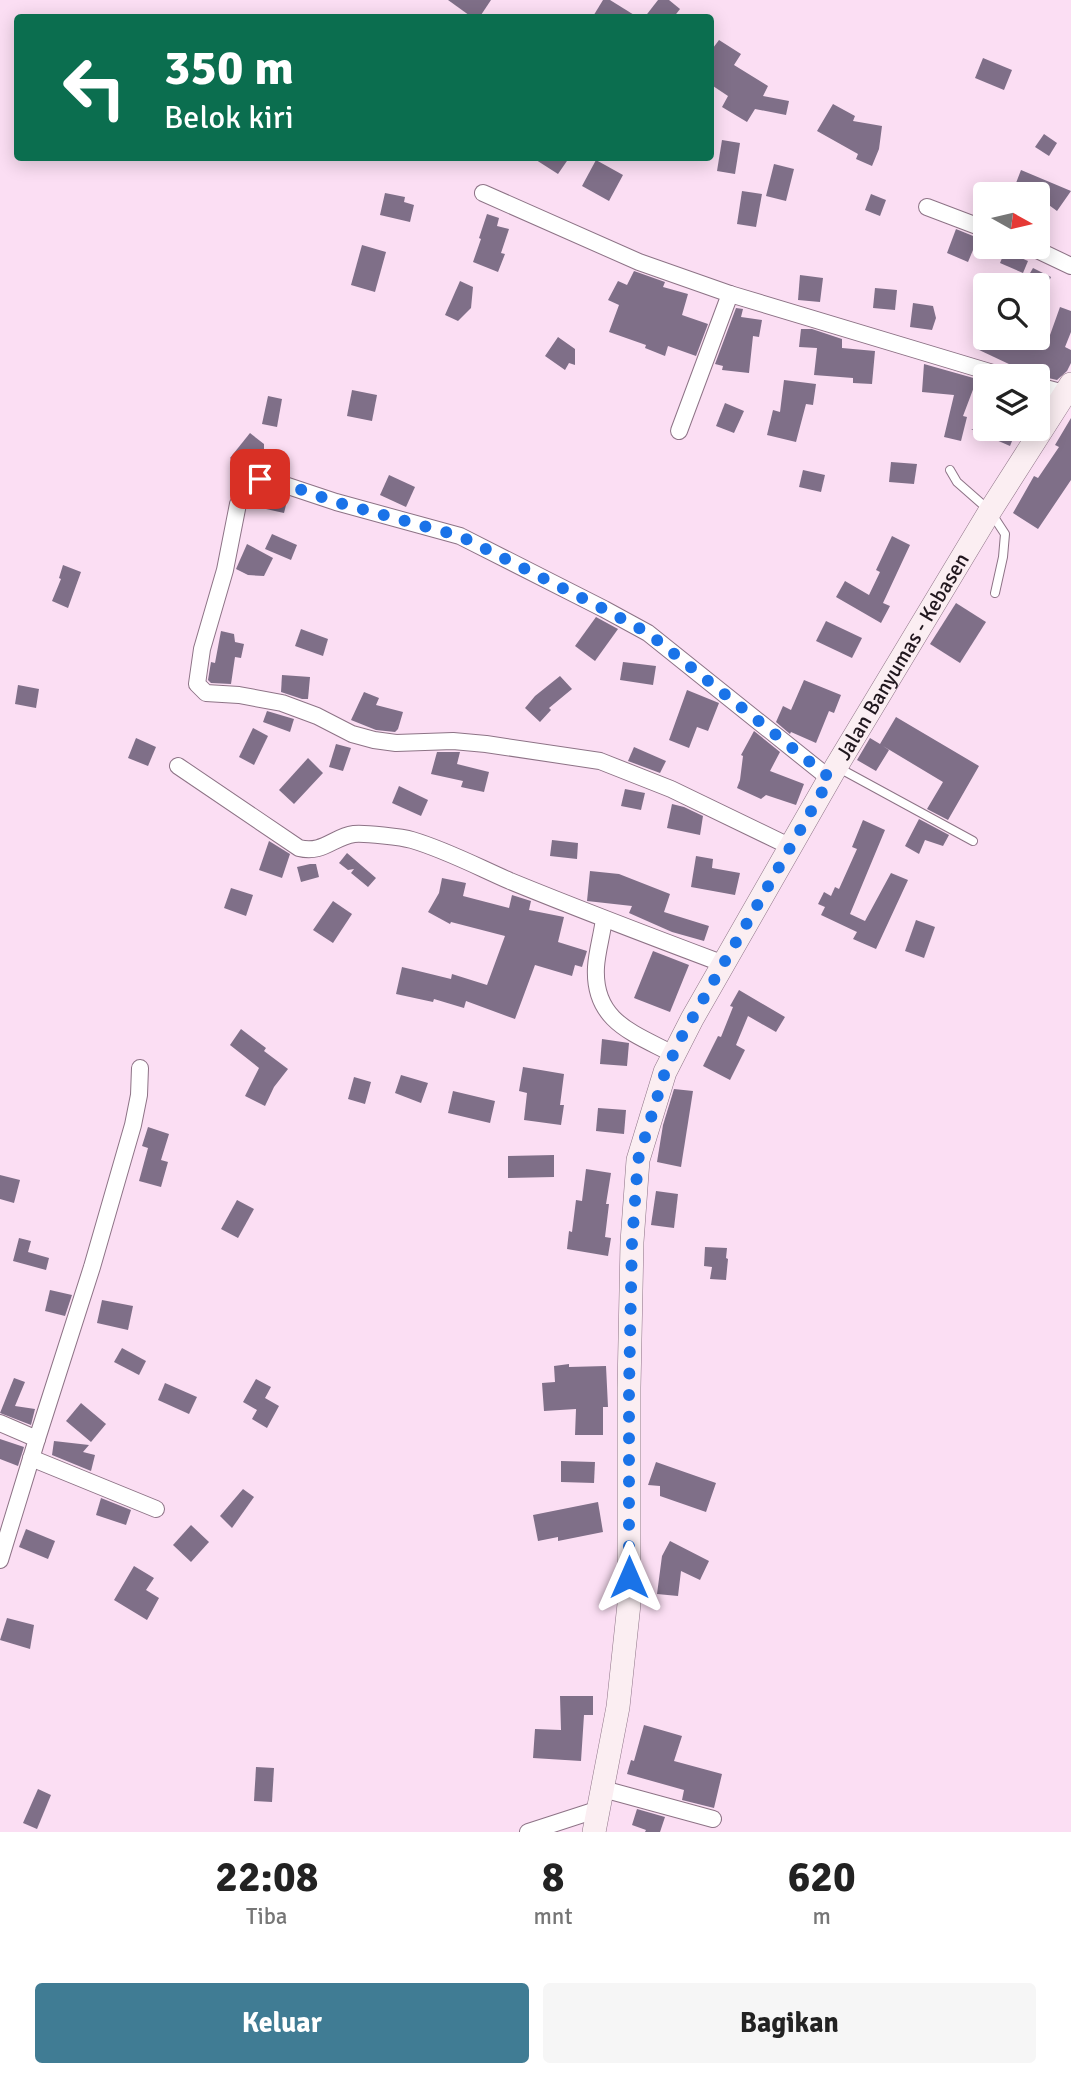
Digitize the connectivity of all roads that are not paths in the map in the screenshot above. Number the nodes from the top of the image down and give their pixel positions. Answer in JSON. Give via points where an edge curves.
{"nodes":[{"id":1,"x":482,"y":193,"type":"dead end"},
{"id":2,"x":927,"y":207,"type":"dead end"},
{"id":3,"x":973,"y":224,"type":"edge"},
{"id":4,"x":1050,"y":256,"type":"edge"},
{"id":5,"x":1071,"y":266,"type":"edge"},
{"id":6,"x":730,"y":294,"type":"junction"},
{"id":7,"x":973,"y":367,"type":"edge"},
{"id":8,"x":1050,"y":387,"type":"edge"},
{"id":9,"x":1068,"y":388,"type":"edge"},
{"id":10,"x":679,"y":431,"type":"dead end"},
{"id":11,"x":950,"y":470,"type":"dead end"},
{"id":12,"x":990,"y":511,"type":"junction"},
{"id":13,"x":995,"y":593,"type":"dead end"},
{"id":14,"x":178,"y":766,"type":"dead end"},
{"id":15,"x":833,"y":773,"type":"junction"},
{"id":16,"x":973,"y":841,"type":"dead end"},
{"id":17,"x":791,"y":847,"type":"junction"},
{"id":18,"x":604,"y":919,"type":"junction"},
{"id":19,"x":724,"y":964,"type":"junction"},
{"id":20,"x":673,"y":1054,"type":"junction"},
{"id":21,"x":139,"y":1068,"type":"dead end"},
{"id":22,"x":0,"y":1423,"type":"edge"},
{"id":23,"x":37,"y":1439,"type":"junction"},
{"id":24,"x":31,"y":1458,"type":"junction"},
{"id":25,"x":156,"y":1510,"type":"dead end"},
{"id":26,"x":0,"y":1560,"type":"edge"},
{"id":27,"x":601,"y":1799,"type":"junction"},
{"id":28,"x":713,"y":1819,"type":"dead end"},
{"id":29,"x":528,"y":1832,"type":"edge"},
{"id":30,"x":594,"y":1832,"type":"edge"}],
"edges":[{"from":1,"to":6,"type":"street","via":[[639,262]]},
{"from":2,"to":3,"type":"street"},
{"from":4,"to":5,"type":"street"},
{"from":6,"to":7,"type":"street"},
{"from":6,"to":10,"type":"street"},
{"from":8,"to":9,"type":"street"},
{"from":9,"to":12,"type":"main road","name":"Jalan Banyumas - Kebasen"},
{"from":11,"to":12,"type":"lane"},
{"from":12,"to":13,"type":"lane","via":[[1005,534]]},
{"from":12,"to":15,"type":"main road","name":"Jalan Banyumas - Kebasen"},
{"from":14,"to":18,"type":"street","via":[[299,848],[318,849],[354,834],[410,839]]},
{"from":15,"to":16,"type":"lane"},
{"from":15,"to":17,"type":"main road","name":"Jalan Banyumas - Kebasen"},
{"from":15,"to":17,"type":"street","via":[[648,633],[460,536],[264,478],[247,490],[238,505],[202,649],[197,684],[203,691],[282,703],[374,740],[475,743],[600,761],[671,789]]},
{"from":17,"to":19,"type":"main road","name":"Jalan Banyumas - Kebasen"},
{"from":18,"to":19,"type":"street"},
{"from":18,"to":20,"type":"street","via":[[596,967],[601,1005],[621,1026]]},
{"from":19,"to":20,"type":"main road","name":"Jalan Banyumas - Kebasen"},
{"from":20,"to":27,"type":"main road","name":"Jalan Banyumas - Kebasen","via":[[638,1160],[629,1388],[629,1604],[618,1707]]},
{"from":21,"to":23,"type":"street","via":[[133,1125]]},
{"from":22,"to":23,"type":"street"},
{"from":23,"to":24,"type":"street"},
{"from":24,"to":25,"type":"street"},
{"from":24,"to":26,"type":"street"},
{"from":27,"to":28,"type":"street"},
{"from":27,"to":29,"type":"street"},
{"from":27,"to":30,"type":"main road","name":"Jalan Banyumas - Kebasen"}]}
